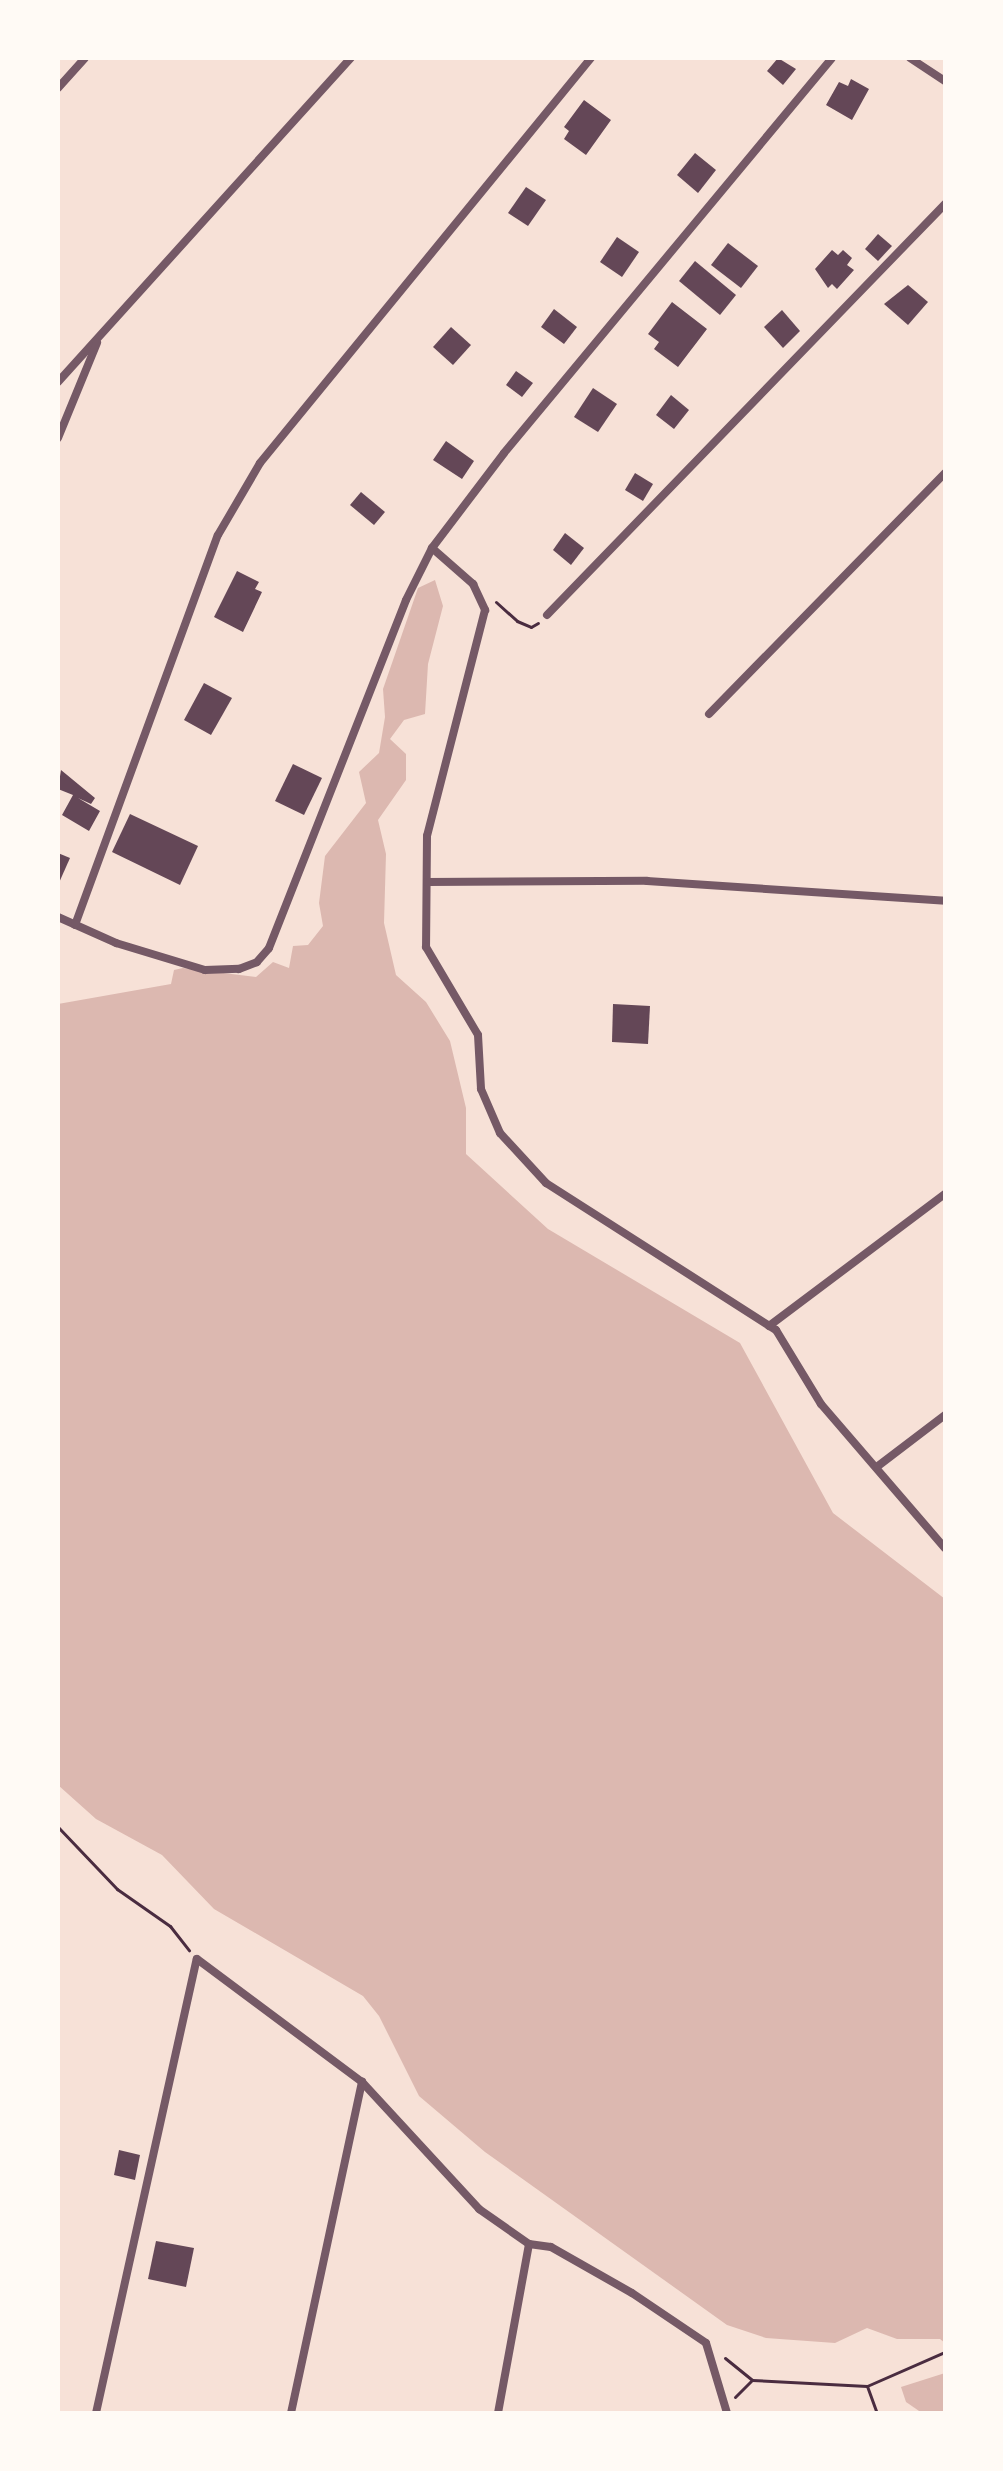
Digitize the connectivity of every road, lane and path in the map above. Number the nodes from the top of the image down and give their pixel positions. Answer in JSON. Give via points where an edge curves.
{"nodes":[{"id":1,"x":85,"y":58,"type":"edge"},
{"id":2,"x":351,"y":58,"type":"edge"},
{"id":3,"x":591,"y":58,"type":"edge"},
{"id":4,"x":832,"y":58,"type":"edge"},
{"id":5,"x":910,"y":58,"type":"edge"},
{"id":6,"x":945,"y":81,"type":"edge"},
{"id":7,"x":58,"y":88,"type":"edge"},
{"id":8,"x":945,"y":204,"type":"edge"},
{"id":9,"x":99,"y":338,"type":"junction"},
{"id":10,"x":58,"y":382,"type":"edge"},
{"id":11,"x":58,"y":438,"type":"edge"},
{"id":12,"x":945,"y":473,"type":"edge"},
{"id":13,"x":432,"y":548,"type":"junction"},
{"id":14,"x":484,"y":603,"type":"junction"},
{"id":15,"x":547,"y":615,"type":"joint"},
{"id":16,"x":709,"y":714,"type":"dead end"},
{"id":17,"x":427,"y":882,"type":"junction"},
{"id":18,"x":945,"y":901,"type":"edge"},
{"id":19,"x":58,"y":917,"type":"edge"},
{"id":20,"x":75,"y":925,"type":"junction"},
{"id":21,"x":945,"y":1194,"type":"edge"},
{"id":22,"x":769,"y":1326,"type":"junction"},
{"id":23,"x":945,"y":1415,"type":"edge"},
{"id":24,"x":878,"y":1466,"type":"junction"},
{"id":25,"x":945,"y":1548,"type":"edge"},
{"id":26,"x":58,"y":1827,"type":"edge"},
{"id":27,"x":197,"y":1959,"type":"junction"},
{"id":28,"x":362,"y":2082,"type":"junction"},
{"id":29,"x":529,"y":2244,"type":"junction"},
{"id":30,"x":706,"y":2343,"type":"junction"},
{"id":31,"x":945,"y":2352,"type":"edge"},
{"id":32,"x":752,"y":2380,"type":"junction"},
{"id":33,"x":867,"y":2386,"type":"junction"},
{"id":34,"x":727,"y":2410,"type":"edge"},
{"id":35,"x":96,"y":2413,"type":"edge"},
{"id":36,"x":291,"y":2413,"type":"edge"},
{"id":37,"x":498,"y":2413,"type":"edge"},
{"id":38,"x":877,"y":2413,"type":"edge"}],
"edges":[{"from":1,"to":7,"type":"street"},
{"from":2,"to":9,"type":"street"},
{"from":3,"to":20,"type":"street","via":[[260,463],[218,535]]},
{"from":4,"to":13,"type":"street","via":[[504,453]]},
{"from":5,"to":6,"type":"street"},
{"from":8,"to":15,"type":"street"},
{"from":9,"to":10,"type":"street"},
{"from":9,"to":11,"type":"street"},
{"from":12,"to":16,"type":"street"},
{"from":13,"to":14,"type":"street","via":[[473,584]]},
{"from":13,"to":20,"type":"street","via":[[406,600],[269,948],[257,962],[239,969],[205,970]]},
{"from":14,"to":15,"type":"path","via":[[502,604],[531,627]]},
{"from":14,"to":17,"type":"street","via":[[427,836]]},
{"from":17,"to":18,"type":"street","via":[[647,881]]},
{"from":17,"to":22,"type":"street","via":[[426,947],[478,1035],[481,1089],[500,1133],[546,1183]]},
{"from":19,"to":20,"type":"street"},
{"from":21,"to":22,"type":"street"},
{"from":22,"to":24,"type":"street","via":[[821,1404]]},
{"from":23,"to":24,"type":"street"},
{"from":24,"to":25,"type":"street"},
{"from":26,"to":27,"type":"path","via":[[117,1889],[170,1926]]},
{"from":27,"to":28,"type":"street"},
{"from":27,"to":35,"type":"street"},
{"from":28,"to":29,"type":"street","via":[[479,2209]]},
{"from":28,"to":36,"type":"street"},
{"from":29,"to":30,"type":"street","via":[[551,2247]]},
{"from":29,"to":37,"type":"street"},
{"from":30,"to":32,"type":"path"},
{"from":30,"to":34,"type":"street"},
{"from":31,"to":33,"type":"path"},
{"from":32,"to":33,"type":"path"},
{"from":32,"to":34,"type":"path"},
{"from":33,"to":38,"type":"path"}]}
